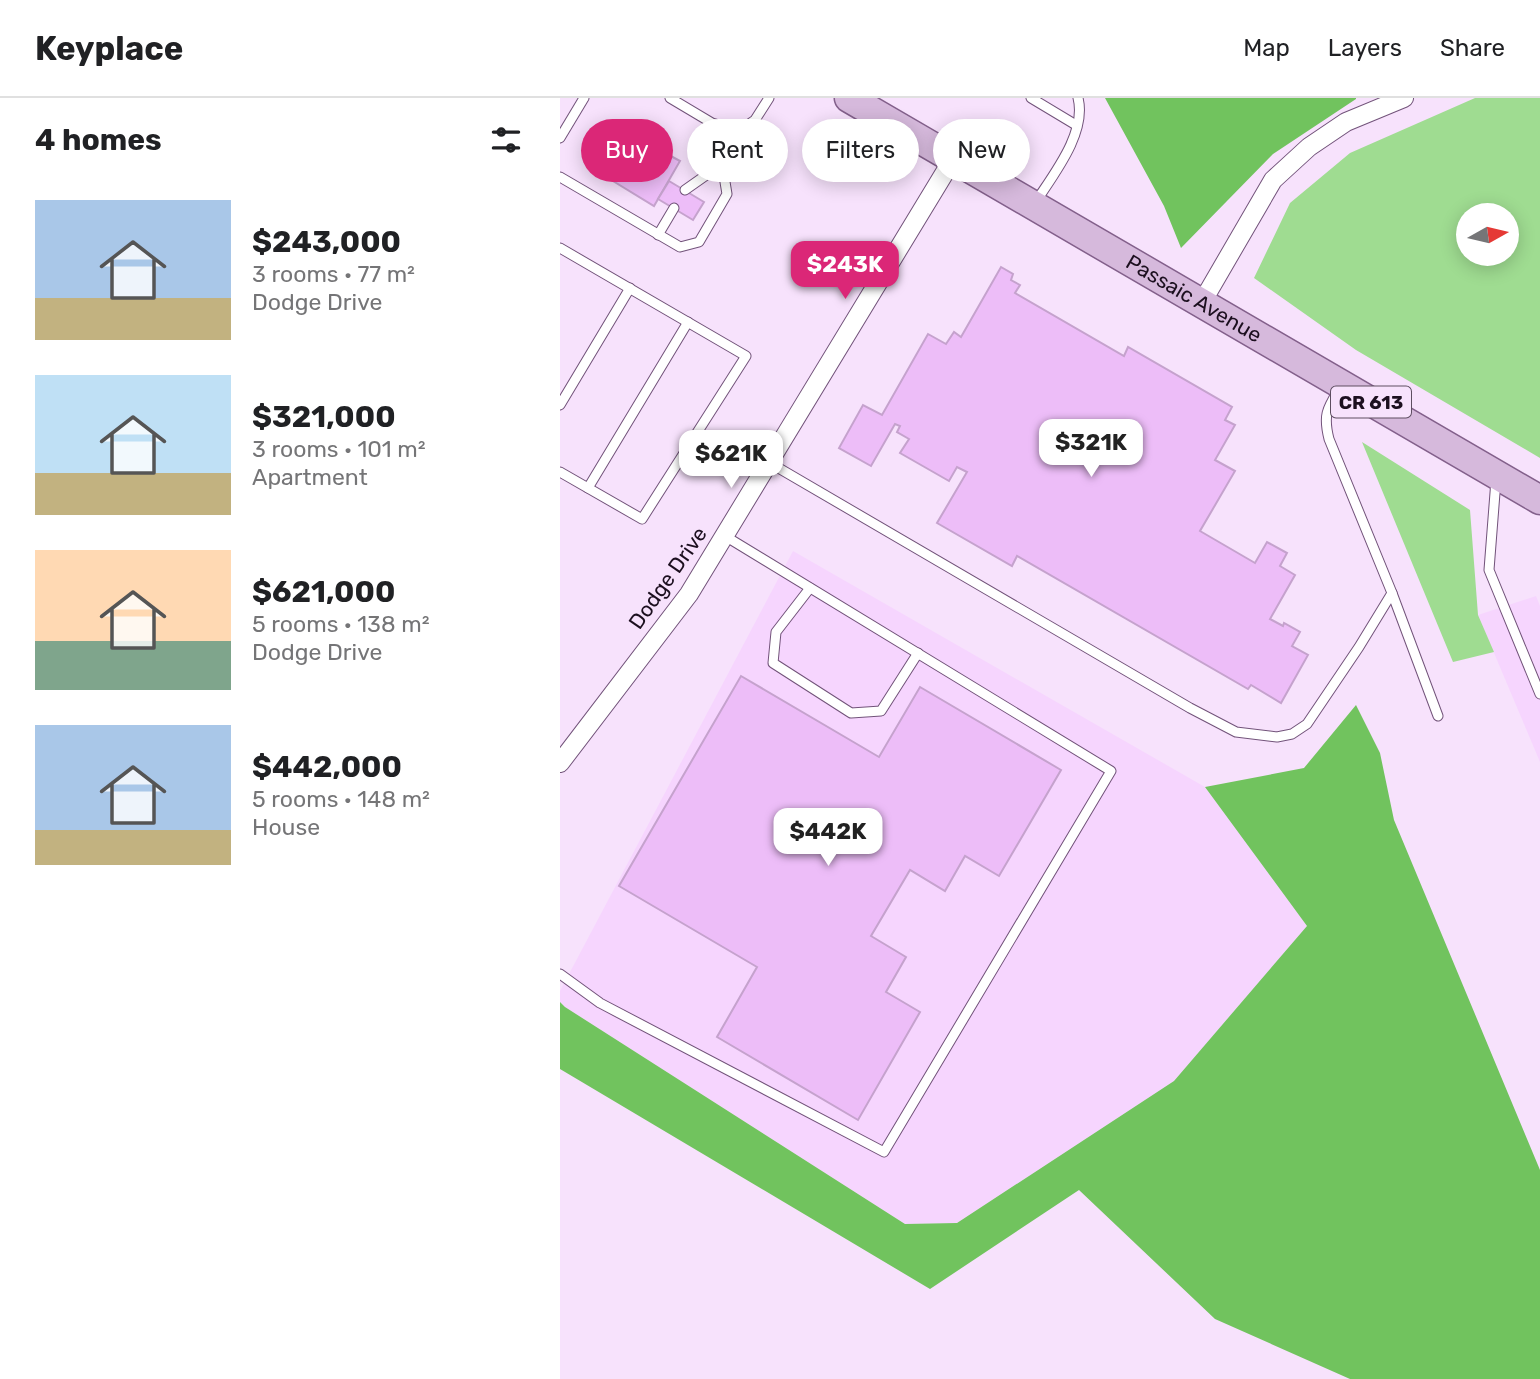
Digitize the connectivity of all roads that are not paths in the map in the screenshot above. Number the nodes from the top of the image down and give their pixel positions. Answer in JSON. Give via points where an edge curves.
{"nodes":[{"id":1,"x":584,"y":98,"type":"edge"},
{"id":2,"x":670,"y":98,"type":"edge"},
{"id":3,"x":769,"y":98,"type":"edge"},
{"id":4,"x":849,"y":98,"type":"edge"},
{"id":5,"x":1031,"y":98,"type":"edge"},
{"id":6,"x":1078,"y":98,"type":"edge"},
{"id":7,"x":1404,"y":98,"type":"edge"},
{"id":8,"x":705,"y":119,"type":"edge"},
{"id":9,"x":756,"y":119,"type":"edge"},
{"id":10,"x":1076,"y":125,"type":"junction"},
{"id":11,"x":560,"y":138,"type":"edge"},
{"id":12,"x":933,"y":147,"type":"edge"},
{"id":13,"x":560,"y":177,"type":"edge"},
{"id":14,"x":696,"y":182,"type":"edge"},
{"id":15,"x":725,"y":182,"type":"edge"},
{"id":16,"x":939,"y":182,"type":"edge"},
{"id":17,"x":993,"y":182,"type":"edge"},
{"id":18,"x":684,"y":190,"type":"dead end"},
{"id":19,"x":1034,"y":206,"type":"junction"},
{"id":20,"x":674,"y":208,"type":"dead end"},
{"id":21,"x":658,"y":235,"type":"junction"},
{"id":22,"x":560,"y":248,"type":"edge"},
{"id":23,"x":630,"y":288,"type":"junction"},
{"id":24,"x":1201,"y":304,"type":"junction"},
{"id":25,"x":688,"y":321,"type":"junction"},
{"id":26,"x":1341,"y":385,"type":"junction"},
{"id":27,"x":560,"y":405,"type":"edge"},
{"id":28,"x":770,"y":463,"type":"junction"},
{"id":29,"x":560,"y":472,"type":"edge"},
{"id":30,"x":1496,"y":475,"type":"junction"},
{"id":31,"x":588,"y":488,"type":"junction"},
{"id":32,"x":1540,"y":500,"type":"edge"},
{"id":33,"x":725,"y":536,"type":"junction"},
{"id":34,"x":810,"y":588,"type":"junction"},
{"id":35,"x":1392,"y":593,"type":"junction"},
{"id":36,"x":918,"y":653,"type":"junction"},
{"id":37,"x":1540,"y":694,"type":"edge"},
{"id":38,"x":1437,"y":716,"type":"dead end"},
{"id":39,"x":560,"y":763,"type":"edge"},
{"id":40,"x":560,"y":974,"type":"edge"}],
"edges":[{"from":1,"to":11,"type":"lane"},
{"from":2,"to":8,"type":"lane"},
{"from":3,"to":9,"type":"lane"},
{"from":4,"to":12,"type":"main road","name":"Passaic Avenue","number":"CR 613"},
{"from":5,"to":10,"type":"lane"},
{"from":6,"to":10,"type":"lane","via":[[1081,110]]},
{"from":7,"to":24,"type":"street","via":[[1346,122],[1308,147],[1272,180]]},
{"from":10,"to":19,"type":"lane","via":[[1069,149]]},
{"from":13,"to":21,"type":"lane"},
{"from":14,"to":18,"type":"lane"},
{"from":15,"to":21,"type":"lane","via":[[727,194],[699,242],[680,247]]},
{"from":16,"to":28,"type":"street","name":"Dodge Drive"},
{"from":17,"to":19,"type":"main road","name":"Passaic Avenue","number":"CR 613"},
{"from":19,"to":24,"type":"main road","name":"Passaic Avenue","number":"CR 613"},
{"from":20,"to":21,"type":"lane"},
{"from":22,"to":23,"type":"lane"},
{"from":23,"to":25,"type":"lane"},
{"from":23,"to":27,"type":"lane"},
{"from":24,"to":26,"type":"main road","name":"Passaic Avenue","number":"CR 613"},
{"from":25,"to":31,"type":"lane"},
{"from":25,"to":31,"type":"lane","via":[[746,356],[642,519]]},
{"from":26,"to":30,"type":"main road","name":"Passaic Avenue","number":"CR 613"},
{"from":26,"to":35,"type":"lane","via":[[1326,410],[1329,439]]},
{"from":28,"to":33,"type":"street","name":"Dodge Drive"},
{"from":28,"to":35,"type":"lane","via":[[1236,732],[1277,737],[1307,724]]},
{"from":29,"to":31,"type":"lane"},
{"from":30,"to":32,"type":"main road","name":"Passaic Avenue","number":"CR 613"},
{"from":30,"to":37,"type":"lane","via":[[1489,570]]},
{"from":33,"to":34,"type":"lane"},
{"from":33,"to":39,"type":"street","name":"Dodge Drive","via":[[689,594]]},
{"from":34,"to":36,"type":"lane"},
{"from":34,"to":36,"type":"lane","via":[[776,632],[773,663],[851,713],[881,711]]},
{"from":35,"to":38,"type":"lane"},
{"from":36,"to":40,"type":"lane","via":[[1111,771],[884,1152],[600,1003]]}]}
